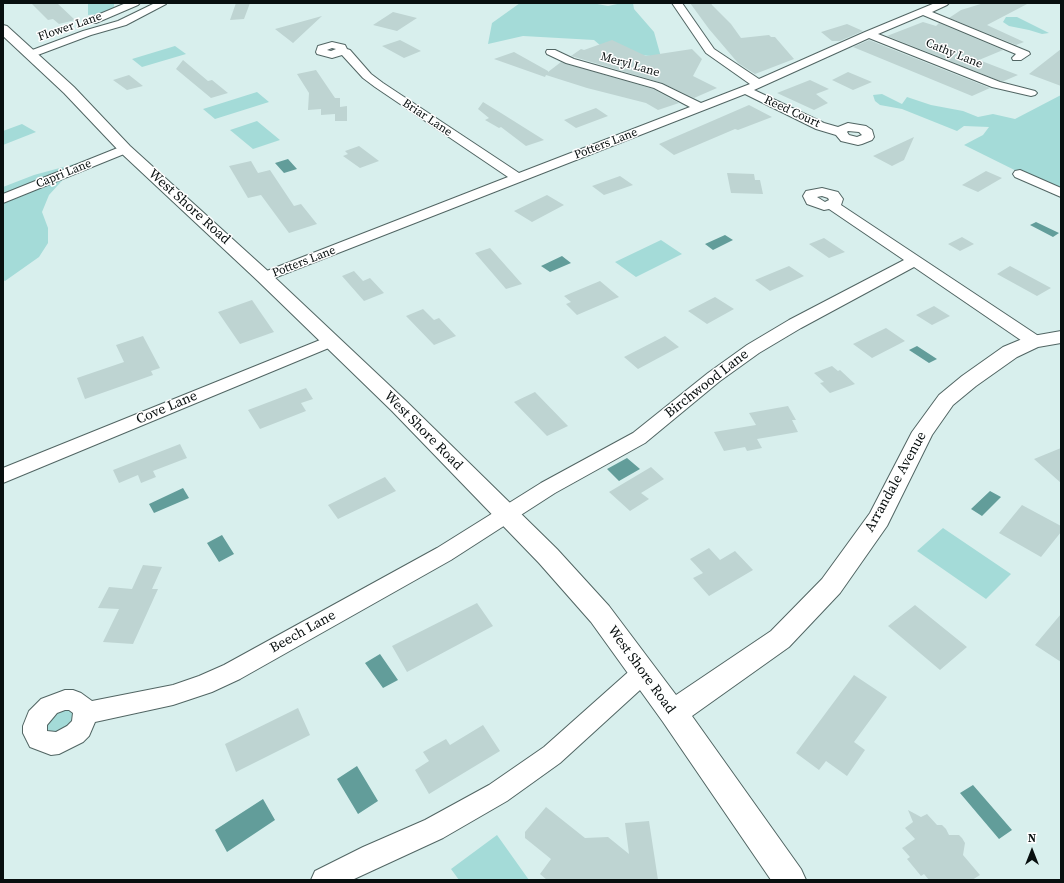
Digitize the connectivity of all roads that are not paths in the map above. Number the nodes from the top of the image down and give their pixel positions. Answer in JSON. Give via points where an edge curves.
{"nodes":[{"id":1,"x":134,"y":3,"type":"edge"},
{"id":2,"x":677,"y":3,"type":"edge"},
{"id":3,"x":944,"y":3,"type":"edge"},
{"id":4,"x":164,"y":4,"type":"edge"},
{"id":5,"x":924,"y":12,"type":"junction"},
{"id":6,"x":3,"y":29,"type":"edge"},
{"id":7,"x":869,"y":34,"type":"junction"},
{"id":8,"x":27,"y":51,"type":"junction"},
{"id":9,"x":342,"y":51,"type":"dead end"},
{"id":10,"x":551,"y":52,"type":"dead end"},
{"id":11,"x":1017,"y":58,"type":"dead end"},
{"id":12,"x":758,"y":84,"type":"junction"},
{"id":13,"x":745,"y":90,"type":"junction"},
{"id":14,"x":1030,"y":93,"type":"dead end"},
{"id":15,"x":700,"y":108,"type":"junction"},
{"id":16,"x":840,"y":132,"type":"dead end"},
{"id":17,"x":126,"y":149,"type":"junction"},
{"id":18,"x":1020,"y":174,"type":"dead end"},
{"id":19,"x":518,"y":178,"type":"junction"},
{"id":20,"x":1061,"y":193,"type":"edge"},
{"id":21,"x":3,"y":199,"type":"edge"},
{"id":22,"x":832,"y":205,"type":"dead end"},
{"id":23,"x":914,"y":261,"type":"junction"},
{"id":24,"x":264,"y":277,"type":"junction"},
{"id":25,"x":1061,"y":337,"type":"edge"},
{"id":26,"x":330,"y":341,"type":"junction"},
{"id":27,"x":1028,"y":344,"type":"junction"},
{"id":28,"x":3,"y":476,"type":"edge"},
{"id":29,"x":506,"y":515,"type":"junction"},
{"id":30,"x":643,"y":673,"type":"junction"},
{"id":31,"x":85,"y":713,"type":"dead end"},
{"id":32,"x":672,"y":713,"type":"junction"},
{"id":33,"x":324,"y":880,"type":"edge"},
{"id":34,"x":790,"y":880,"type":"edge"}],
"edges":[{"from":1,"to":8,"type":"street"},
{"from":2,"to":12,"type":"street","via":[[710,50]]},
{"from":3,"to":5,"type":"street","name":"Potters Lane"},
{"from":4,"to":8,"type":"street","name":"Flower Lane","via":[[122,23]]},
{"from":5,"to":7,"type":"street","name":"Potters Lane"},
{"from":5,"to":11,"type":"street","via":[[1025,54]]},
{"from":6,"to":8,"type":"main road","name":"West Shore Road"},
{"from":7,"to":12,"type":"street","name":"Potters Lane"},
{"from":7,"to":14,"type":"street","name":"Cathy Lane","via":[[996,85]]},
{"from":8,"to":17,"type":"main road","name":"West Shore Road"},
{"from":9,"to":19,"type":"street","name":"Briar Lane","via":[[346,52],[378,85]]},
{"from":10,"to":15,"type":"street","name":"Meryl Lane","via":[[570,61],[658,86]]},
{"from":12,"to":13,"type":"street","name":"Potters Lane"},
{"from":13,"to":15,"type":"street","name":"Potters Lane"},
{"from":13,"to":16,"type":"street","name":"Reed Court","via":[[820,126]]},
{"from":15,"to":19,"type":"street","name":"Potters Lane"},
{"from":17,"to":21,"type":"street","name":"Capri Lane"},
{"from":17,"to":24,"type":"main road","name":"West Shore Road"},
{"from":18,"to":20,"type":"street"},
{"from":19,"to":24,"type":"street","name":"Potters Lane"},
{"from":22,"to":23,"type":"street"},
{"from":23,"to":27,"type":"street","via":[[1005,322]]},
{"from":23,"to":29,"type":"street","name":"Birchwood Lane","via":[[753,348],[639,438],[548,488]]},
{"from":24,"to":26,"type":"main road","name":"West Shore Road"},
{"from":25,"to":27,"type":"main road","name":"Arrandale Avenue"},
{"from":26,"to":28,"type":"street","name":"Cove Lane"},
{"from":26,"to":29,"type":"main road","name":"West Shore Road","via":[[399,406]]},
{"from":27,"to":32,"type":"main road","name":"Arrandale Avenue","via":[[1010,352],[946,400],[923,432],[879,519],[831,586],[780,639]]},
{"from":29,"to":30,"type":"main road","name":"West Shore Road","via":[[589,600]]},
{"from":29,"to":31,"type":"street","name":"Beech Lane","via":[[444,554],[232,672],[173,695]]},
{"from":30,"to":32,"type":"main road","name":"West Shore Road"},
{"from":30,"to":33,"type":"street","via":[[552,755],[498,793],[434,829]]},
{"from":32,"to":34,"type":"main road","name":"West Shore Road"}]}
